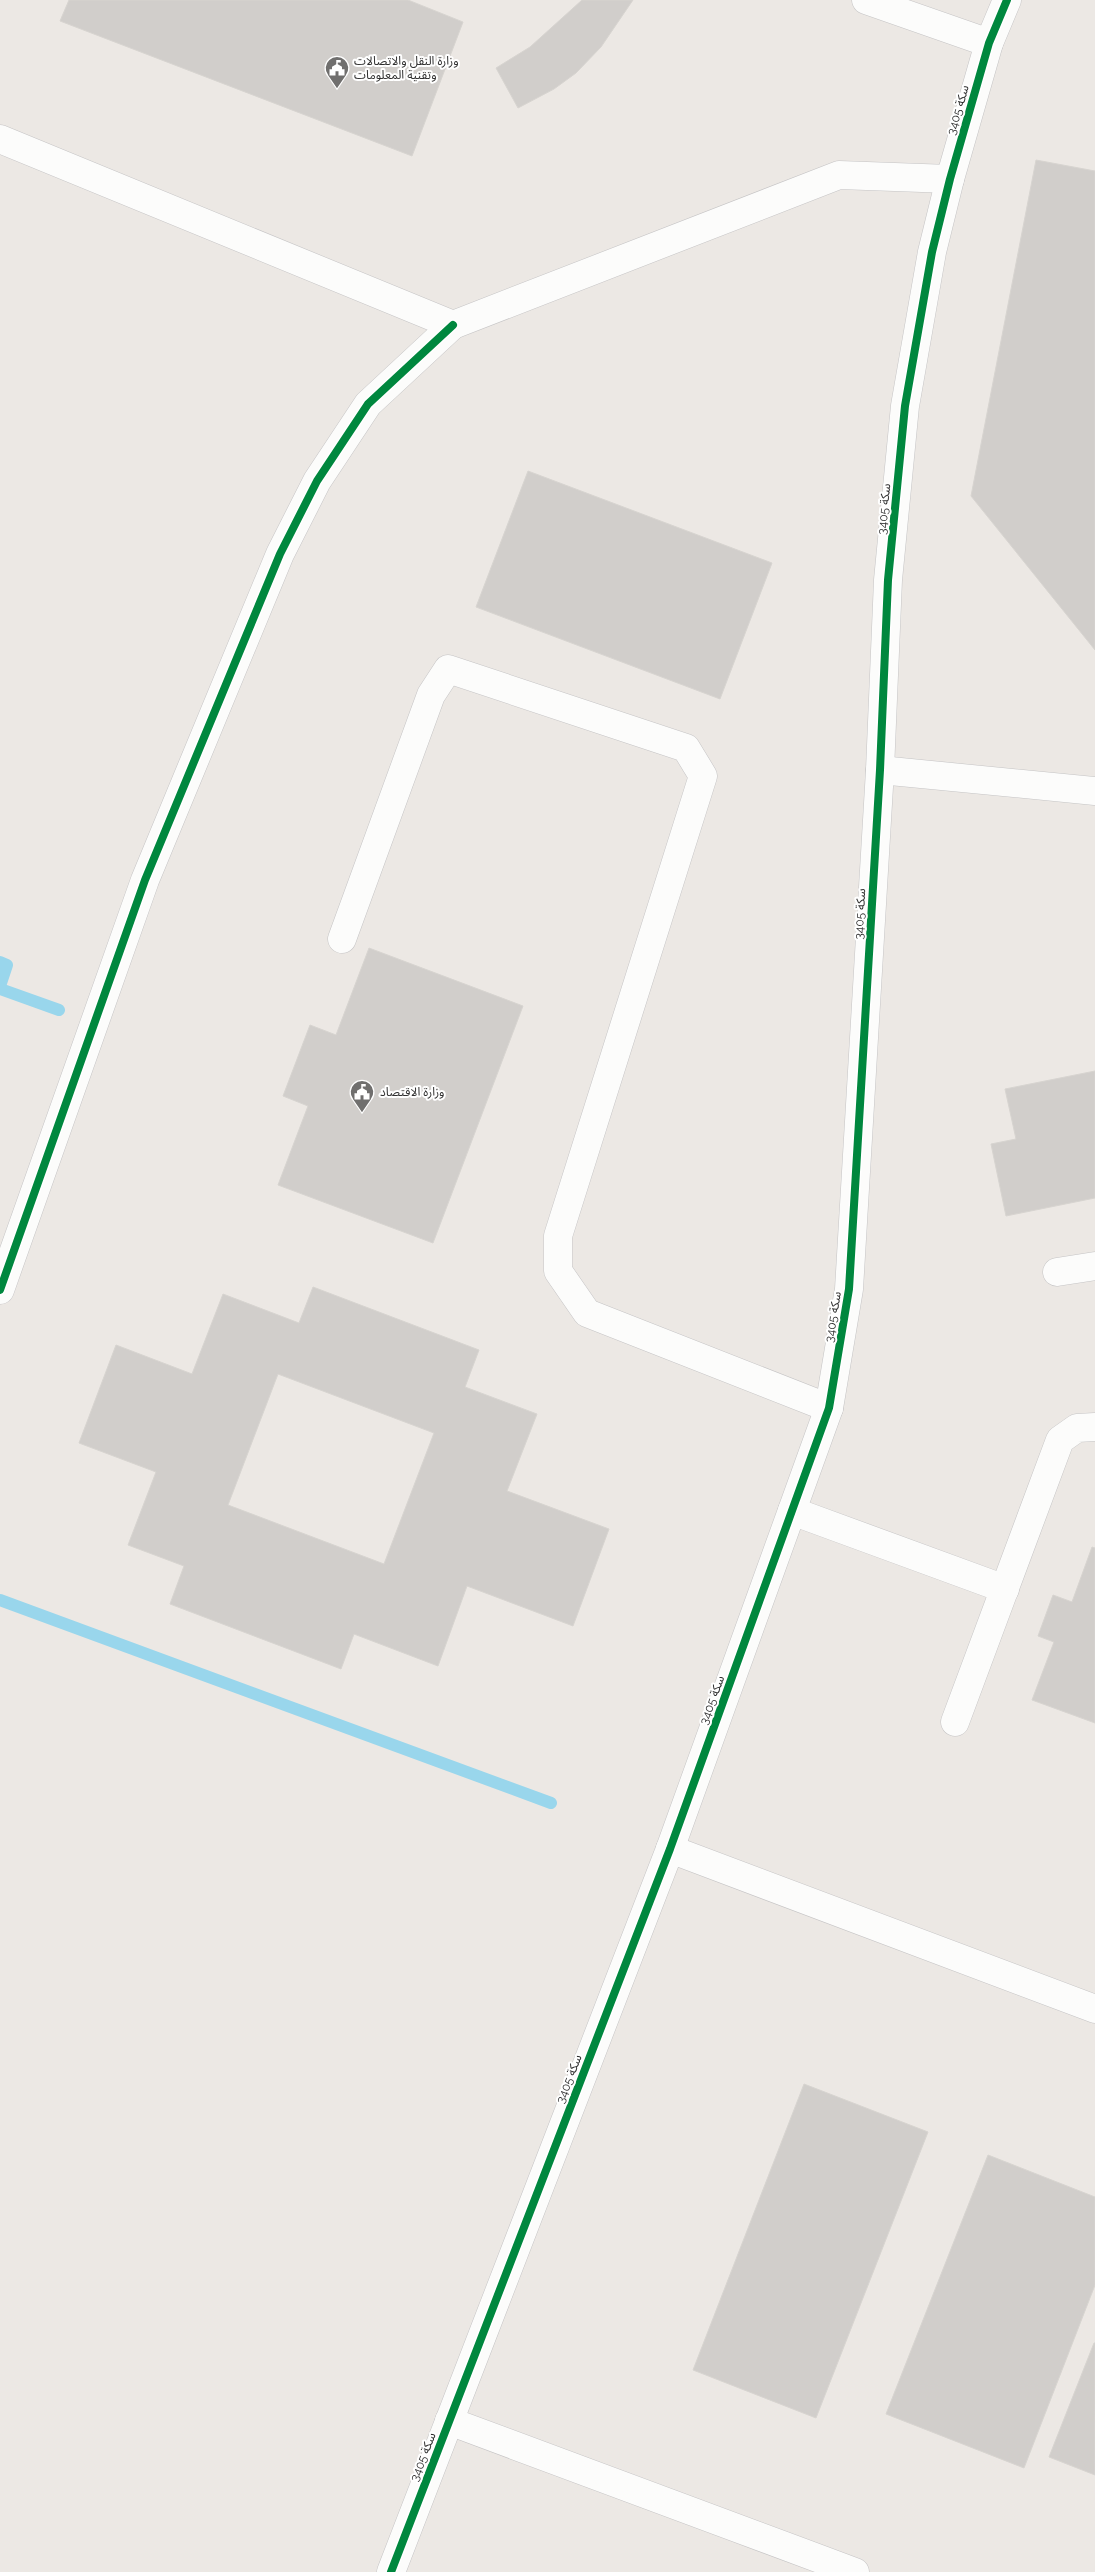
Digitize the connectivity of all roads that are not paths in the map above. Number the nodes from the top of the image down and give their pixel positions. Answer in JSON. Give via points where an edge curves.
{"nodes":[{"id":1,"x":866,"y":0,"type":"edge"},
{"id":2,"x":1007,"y":0,"type":"edge"},
{"id":3,"x":990,"y":43,"type":"junction"},
{"id":4,"x":0,"y":139,"type":"edge"},
{"id":5,"x":950,"y":179,"type":"junction"},
{"id":6,"x":453,"y":325,"type":"junction"},
{"id":7,"x":880,"y":770,"type":"junction"},
{"id":8,"x":1095,"y":791,"type":"edge"},
{"id":9,"x":342,"y":939,"type":"dead end"},
{"id":10,"x":1095,"y":1266,"type":"edge"},
{"id":11,"x":1057,"y":1272,"type":"dead end"},
{"id":12,"x":0,"y":1290,"type":"edge"},
{"id":13,"x":829,"y":1408,"type":"junction"},
{"id":14,"x":1095,"y":1427,"type":"edge"},
{"id":15,"x":792,"y":1511,"type":"junction"},
{"id":16,"x":1005,"y":1589,"type":"junction"},
{"id":17,"x":956,"y":1722,"type":"dead end"},
{"id":18,"x":670,"y":1849,"type":"junction"},
{"id":19,"x":1095,"y":2009,"type":"edge"},
{"id":20,"x":449,"y":2420,"type":"junction"},
{"id":21,"x":391,"y":2572,"type":"edge"},
{"id":22,"x":855,"y":2572,"type":"edge"}],
"edges":[{"from":1,"to":3,"type":"street"},
{"from":2,"to":3,"type":"street","name":"سكة 3405"},
{"from":3,"to":5,"type":"street","name":"سكة 3405"},
{"from":4,"to":6,"type":"street"},
{"from":5,"to":6,"type":"street","via":[[839,175]]},
{"from":5,"to":7,"type":"street","name":"سكة 3405","via":[[932,252],[904,406],[888,580]]},
{"from":6,"to":12,"type":"street","via":[[368,404],[317,481],[280,554],[145,880]]},
{"from":7,"to":8,"type":"street"},
{"from":7,"to":13,"type":"street","name":"سكة 3405","via":[[849,1289]]},
{"from":9,"to":13,"type":"street","via":[[431,695],[448,669],[686,748],[703,776],[558,1236],[558,1271],[587,1313]]},
{"from":10,"to":11,"type":"street"},
{"from":13,"to":15,"type":"street","name":"سكة 3405"},
{"from":14,"to":16,"type":"street","via":[[1077,1428],[1060,1440]]},
{"from":15,"to":16,"type":"street"},
{"from":15,"to":18,"type":"street","name":"سكة 3405"},
{"from":16,"to":17,"type":"street"},
{"from":18,"to":19,"type":"street"},
{"from":18,"to":20,"type":"street","name":"سكة 3405"},
{"from":20,"to":21,"type":"street","name":"سكة 3405"},
{"from":20,"to":22,"type":"street"}]}
